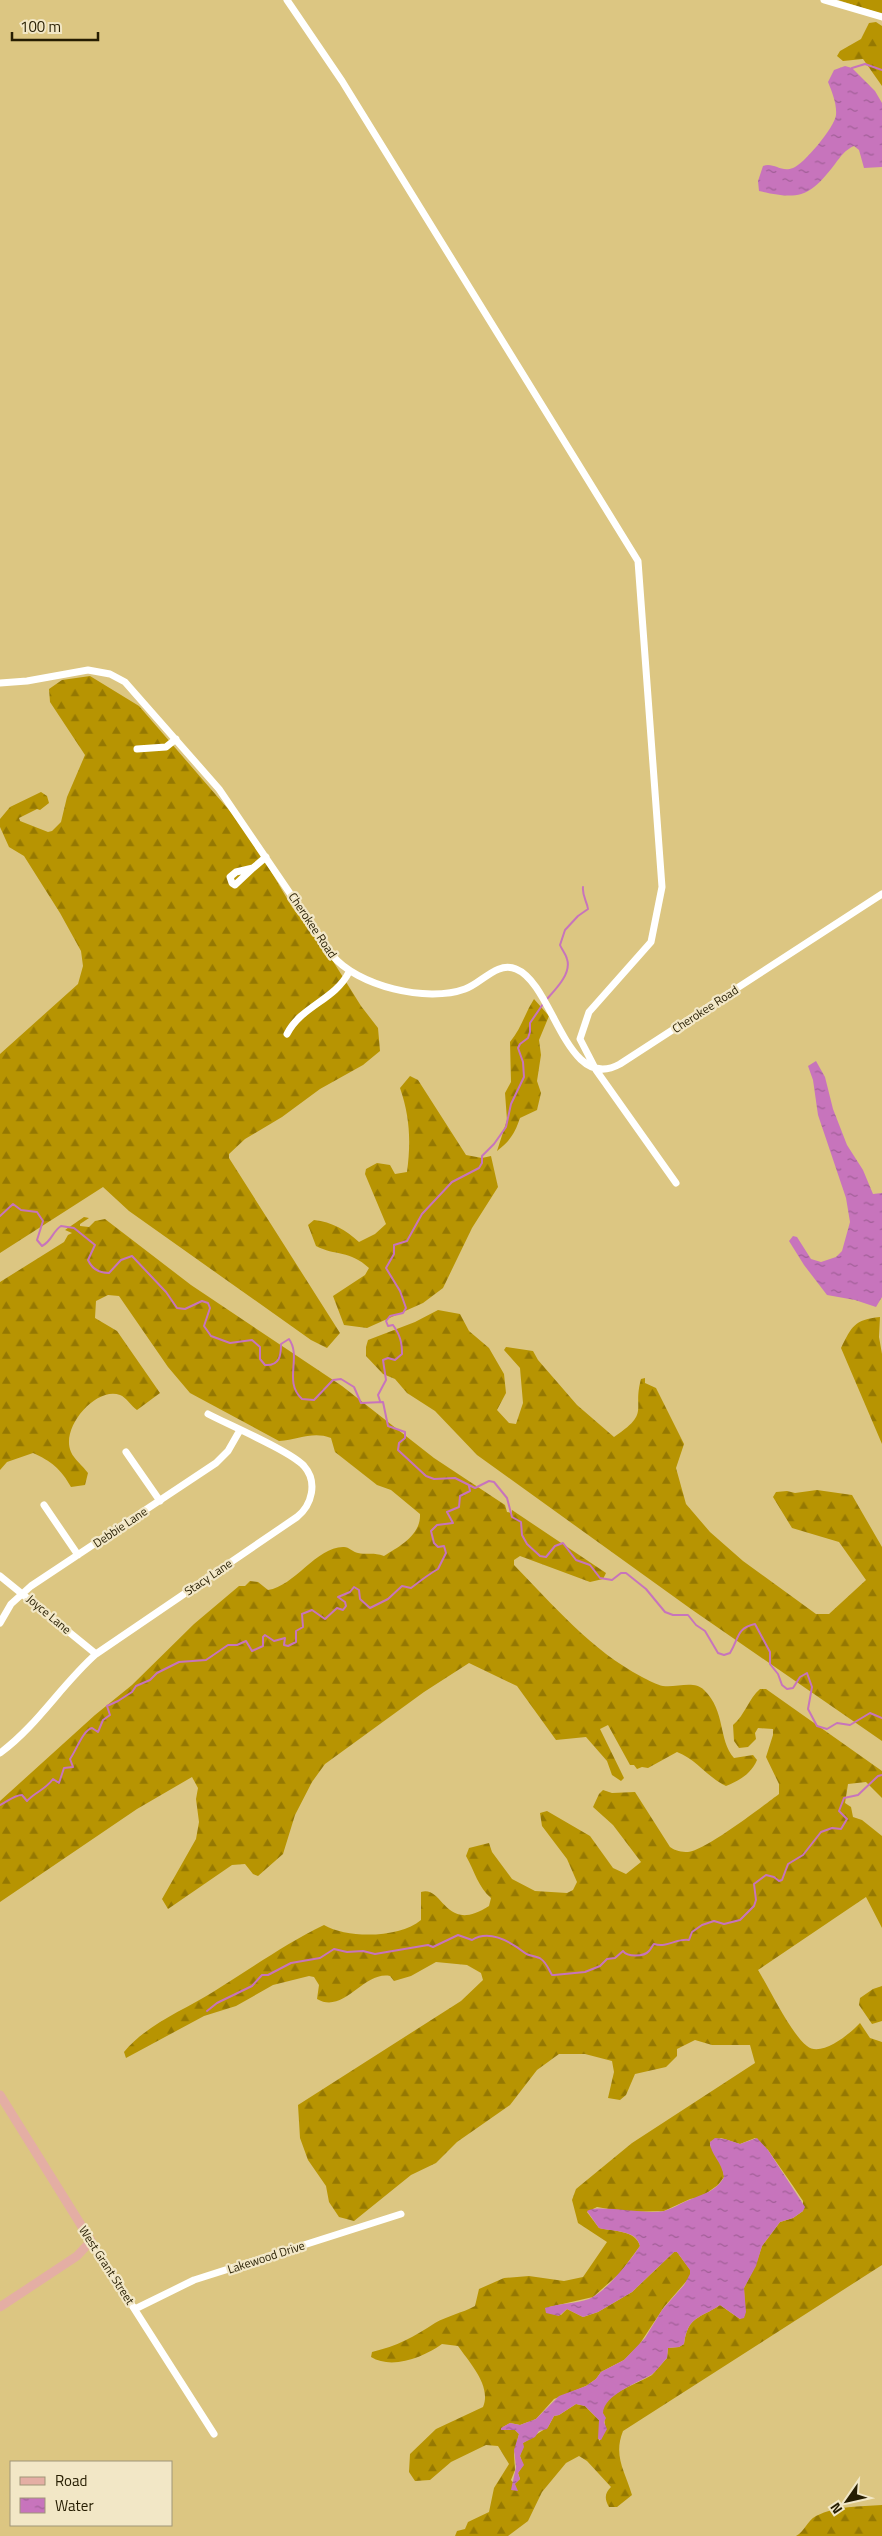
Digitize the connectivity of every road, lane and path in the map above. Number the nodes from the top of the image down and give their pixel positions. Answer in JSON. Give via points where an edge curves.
{"nodes":[{"id":1,"x":287,"y":0,"type":"edge"},
{"id":2,"x":824,"y":0,"type":"edge"},
{"id":3,"x":882,"y":17,"type":"edge"},
{"id":4,"x":0,"y":683,"type":"edge"},
{"id":5,"x":176,"y":739,"type":"junction"},
{"id":6,"x":137,"y":749,"type":"dead end"},
{"id":7,"x":266,"y":857,"type":"junction"},
{"id":8,"x":253,"y":868,"type":"dead end"},
{"id":9,"x":882,"y":894,"type":"edge"},
{"id":10,"x":349,"y":972,"type":"junction"},
{"id":11,"x":287,"y":1034,"type":"dead end"},
{"id":12,"x":596,"y":1070,"type":"junction"},
{"id":13,"x":676,"y":1183,"type":"dead end"},
{"id":14,"x":208,"y":1414,"type":"dead end"},
{"id":15,"x":240,"y":1430,"type":"junction"},
{"id":16,"x":126,"y":1452,"type":"dead end"},
{"id":17,"x":160,"y":1501,"type":"junction"},
{"id":18,"x":44,"y":1505,"type":"dead end"},
{"id":19,"x":78,"y":1555,"type":"junction"},
{"id":20,"x":0,"y":1576,"type":"edge"},
{"id":21,"x":23,"y":1593,"type":"junction"},
{"id":22,"x":0,"y":1623,"type":"edge"},
{"id":23,"x":96,"y":1654,"type":"junction"},
{"id":24,"x":0,"y":1752,"type":"edge"},
{"id":25,"x":0,"y":2095,"type":"edge"},
{"id":26,"x":401,"y":2214,"type":"dead end"},
{"id":27,"x":91,"y":2241,"type":"junction"},
{"id":28,"x":0,"y":2307,"type":"edge"},
{"id":29,"x":135,"y":2309,"type":"junction"},
{"id":30,"x":214,"y":2434,"type":"dead end"}],
"edges":[{"from":1,"to":12,"type":"street","via":[[342,81],[638,562],[662,887],[651,942],[589,1012],[580,1039]]},
{"from":2,"to":3,"type":"street"},
{"from":4,"to":5,"type":"street","name":"Cherokee Road","via":[[88,670],[110,674],[133,689]]},
{"from":5,"to":6,"type":"street","via":[[166,747]]},
{"from":5,"to":7,"type":"street","name":"Cherokee Road","via":[[219,789]]},
{"from":7,"to":8,"type":"street"},
{"from":7,"to":10,"type":"street","name":"Cherokee Road","via":[[332,955]]},
{"from":9,"to":12,"type":"street","name":"Cherokee Road","via":[[620,1064]]},
{"from":10,"to":11,"type":"street","via":[[337,989],[306,1011]]},
{"from":10,"to":12,"type":"street","name":"Cherokee Road","via":[[390,987],[436,994],[464,990],[500,968],[518,969],[534,987],[581,1060]]},
{"from":12,"to":13,"type":"street"},
{"from":14,"to":15,"type":"street","name":"Stacy Lane"},
{"from":15,"to":17,"type":"street","name":"Debbie Lane","via":[[228,1451],[216,1463]]},
{"from":15,"to":23,"type":"street","name":"Stacy Lane","via":[[304,1466],[311,1479],[312,1493],[308,1506],[297,1518]]},
{"from":16,"to":17,"type":"street"},
{"from":17,"to":19,"type":"street","name":"Debbie Lane"},
{"from":18,"to":19,"type":"street"},
{"from":19,"to":21,"type":"street","name":"Debbie Lane"},
{"from":20,"to":21,"type":"street","name":"Joyce Lane"},
{"from":21,"to":22,"type":"street","name":"Debbie Lane","via":[[11,1604]]},
{"from":21,"to":23,"type":"street","name":"Joyce Lane"},
{"from":23,"to":24,"type":"street","name":"Stacy Lane","via":[[70,1679],[44,1713]]},
{"from":25,"to":27,"type":"main road","name":"West Grant Street"},
{"from":26,"to":29,"type":"street","name":"Lakewood Drive","via":[[194,2280]]},
{"from":27,"to":28,"type":"main road","via":[[77,2256]]},
{"from":27,"to":29,"type":"street","name":"West Grant Street"},
{"from":29,"to":30,"type":"street","name":"West Grant Street"}]}
